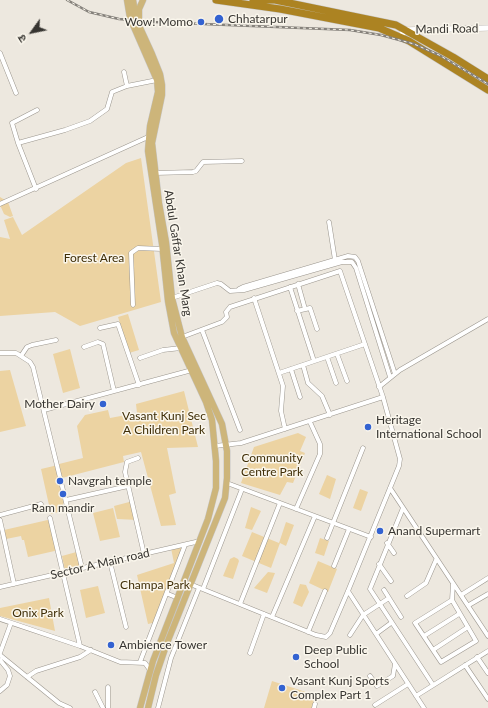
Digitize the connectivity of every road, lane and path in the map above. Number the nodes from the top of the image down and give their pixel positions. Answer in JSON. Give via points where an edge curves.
{"nodes":[{"id":1,"x":127,"y":0,"type":"edge"},
{"id":2,"x":133,"y":0,"type":"edge"},
{"id":3,"x":143,"y":0,"type":"edge"},
{"id":4,"x":216,"y":0,"type":"edge"},
{"id":5,"x":253,"y":0,"type":"edge"},
{"id":6,"x":279,"y":1,"type":"edge"},
{"id":7,"x":276,"y":9,"type":"junction"},
{"id":8,"x":139,"y":25,"type":"junction"},
{"id":9,"x":488,"y":28,"type":"edge"},
{"id":10,"x":406,"y":30,"type":"junction"},
{"id":11,"x":400,"y":36,"type":"junction"},
{"id":12,"x":0,"y":53,"type":"edge"},
{"id":13,"x":124,"y":72,"type":"dead end"},
{"id":14,"x":488,"y":79,"type":"edge"},
{"id":15,"x":157,"y":80,"type":"junction"},
{"id":16,"x":127,"y":86,"type":"junction"},
{"id":17,"x":488,"y":92,"type":"edge"},
{"id":18,"x":16,"y":93,"type":"dead end"},
{"id":19,"x":37,"y":110,"type":"dead end"},
{"id":20,"x":148,"y":137,"type":"junction"},
{"id":21,"x":18,"y":143,"type":"junction"},
{"id":22,"x":242,"y":161,"type":"dead end"},
{"id":23,"x":155,"y":173,"type":"junction"},
{"id":24,"x":36,"y":189,"type":"junction"},
{"id":25,"x":0,"y":204,"type":"edge"},
{"id":26,"x":329,"y":222,"type":"dead end"},
{"id":27,"x":162,"y":249,"type":"junction"},
{"id":28,"x":335,"y":260,"type":"junction"},
{"id":29,"x":298,"y":284,"type":"junction"},
{"id":30,"x":290,"y":287,"type":"junction"},
{"id":31,"x":239,"y":289,"type":"junction"},
{"id":32,"x":172,"y":298,"type":"junction"},
{"id":33,"x":254,"y":298,"type":"junction"},
{"id":34,"x":133,"y":305,"type":"dead end"},
{"id":35,"x":305,"y":309,"type":"junction"},
{"id":36,"x":297,"y":312,"type":"junction"},
{"id":37,"x":488,"y":319,"type":"edge"},
{"id":38,"x":100,"y":328,"type":"dead end"},
{"id":39,"x":317,"y":329,"type":"dead end"},
{"id":40,"x":202,"y":330,"type":"junction"},
{"id":41,"x":182,"y":336,"type":"junction"},
{"id":42,"x":56,"y":340,"type":"dead end"},
{"id":43,"x":365,"y":344,"type":"junction"},
{"id":44,"x":84,"y":347,"type":"dead end"},
{"id":45,"x":181,"y":348,"type":"junction"},
{"id":46,"x":0,"y":354,"type":"edge"},
{"id":47,"x":337,"y":354,"type":"junction"},
{"id":48,"x":21,"y":356,"type":"junction"},
{"id":49,"x":327,"y":357,"type":"junction"},
{"id":50,"x":140,"y":358,"type":"dead end"},
{"id":51,"x":314,"y":361,"type":"junction"},
{"id":52,"x":303,"y":365,"type":"junction"},
{"id":53,"x":291,"y":369,"type":"junction"},
{"id":54,"x":194,"y":370,"type":"junction"},
{"id":55,"x":279,"y":373,"type":"junction"},
{"id":56,"x":394,"y":374,"type":"junction"},
{"id":57,"x":390,"y":378,"type":"junction"},
{"id":58,"x":347,"y":381,"type":"dead end"},
{"id":59,"x":336,"y":383,"type":"dead end"},
{"id":60,"x":139,"y":385,"type":"junction"},
{"id":61,"x":379,"y":387,"type":"junction"},
{"id":62,"x":114,"y":391,"type":"junction"},
{"id":63,"x":300,"y":397,"type":"dead end"},
{"id":64,"x":383,"y":397,"type":"junction"},
{"id":65,"x":44,"y":410,"type":"junction"},
{"id":66,"x":330,"y":415,"type":"junction"},
{"id":67,"x":310,"y":422,"type":"junction"},
{"id":68,"x":285,"y":429,"type":"junction"},
{"id":69,"x":240,"y":430,"type":"dead end"},
{"id":70,"x":226,"y":445,"type":"junction"},
{"id":71,"x":215,"y":446,"type":"junction"},
{"id":72,"x":363,"y":448,"type":"dead end"},
{"id":73,"x":138,"y":458,"type":"dead end"},
{"id":74,"x":227,"y":483,"type":"junction"},
{"id":75,"x":128,"y":486,"type":"junction"},
{"id":76,"x":390,"y":488,"type":"junction"},
{"id":77,"x":242,"y":489,"type":"junction"},
{"id":78,"x":66,"y":500,"type":"junction"},
{"id":79,"x":280,"y":503,"type":"junction"},
{"id":80,"x":41,"y":504,"type":"dead end"},
{"id":81,"x":403,"y":508,"type":"junction"},
{"id":82,"x":296,"y":509,"type":"junction"},
{"id":83,"x":0,"y":515,"type":"edge"},
{"id":84,"x":315,"y":516,"type":"junction"},
{"id":85,"x":50,"y":518,"type":"dead end"},
{"id":86,"x":0,"y":520,"type":"edge"},
{"id":87,"x":332,"y":523,"type":"junction"},
{"id":88,"x":349,"y":529,"type":"junction"},
{"id":89,"x":371,"y":537,"type":"junction"},
{"id":90,"x":327,"y":538,"type":"dead end"},
{"id":91,"x":201,"y":541,"type":"junction"},
{"id":92,"x":387,"y":543,"type":"junction"},
{"id":93,"x":185,"y":545,"type":"junction"},
{"id":94,"x":394,"y":553,"type":"dead end"},
{"id":95,"x":144,"y":554,"type":"junction"},
{"id":96,"x":436,"y":560,"type":"junction"},
{"id":97,"x":110,"y":562,"type":"junction"},
{"id":98,"x":379,"y":564,"type":"junction"},
{"id":99,"x":334,"y":566,"type":"dead end"},
{"id":100,"x":82,"y":568,"type":"junction"},
{"id":101,"x":64,"y":573,"type":"junction"},
{"id":102,"x":488,"y":578,"type":"edge"},
{"id":103,"x":391,"y":581,"type":"dead end"},
{"id":104,"x":14,"y":584,"type":"junction"},
{"id":105,"x":190,"y":584,"type":"junction"},
{"id":106,"x":453,"y":584,"type":"junction"},
{"id":107,"x":0,"y":587,"type":"edge"},
{"id":108,"x":201,"y":588,"type":"junction"},
{"id":109,"x":384,"y":590,"type":"dead end"},
{"id":110,"x":325,"y":591,"type":"dead end"},
{"id":111,"x":348,"y":592,"type":"junction"},
{"id":112,"x":168,"y":594,"type":"dead end"},
{"id":113,"x":488,"y":594,"type":"edge"},
{"id":114,"x":461,"y":595,"type":"junction"},
{"id":115,"x":407,"y":596,"type":"dead end"},
{"id":116,"x":178,"y":598,"type":"junction"},
{"id":117,"x":389,"y":598,"type":"junction"},
{"id":118,"x":452,"y":600,"type":"junction"},
{"id":119,"x":240,"y":604,"type":"junction"},
{"id":120,"x":379,"y":604,"type":"junction"},
{"id":121,"x":469,"y":605,"type":"junction"},
{"id":122,"x":264,"y":614,"type":"junction"},
{"id":123,"x":460,"y":614,"type":"junction"},
{"id":124,"x":363,"y":615,"type":"junction"},
{"id":125,"x":272,"y":617,"type":"junction"},
{"id":126,"x":401,"y":617,"type":"dead end"},
{"id":127,"x":0,"y":620,"type":"edge"},
{"id":128,"x":11,"y":623,"type":"junction"},
{"id":129,"x":391,"y":623,"type":"junction"},
{"id":130,"x":126,"y":627,"type":"dead end"},
{"id":131,"x":468,"y":627,"type":"junction"},
{"id":132,"x":308,"y":632,"type":"junction"},
{"id":133,"x":376,"y":634,"type":"junction"},
{"id":134,"x":350,"y":635,"type":"dead end"},
{"id":135,"x":424,"y":636,"type":"junction"},
{"id":136,"x":488,"y":636,"type":"edge"},
{"id":137,"x":80,"y":646,"type":"junction"},
{"id":138,"x":91,"y":650,"type":"junction"},
{"id":139,"x":433,"y":650,"type":"junction"},
{"id":140,"x":488,"y":651,"type":"edge"},
{"id":141,"x":250,"y":653,"type":"dead end"},
{"id":142,"x":0,"y":654,"type":"edge"},
{"id":143,"x":163,"y":656,"type":"junction"},
{"id":144,"x":171,"y":658,"type":"junction"},
{"id":145,"x":477,"y":658,"type":"junction"},
{"id":146,"x":0,"y":660,"type":"edge"},
{"id":147,"x":140,"y":662,"type":"junction"},
{"id":148,"x":395,"y":663,"type":"junction"},
{"id":149,"x":465,"y":665,"type":"junction"},
{"id":150,"x":150,"y":670,"type":"junction"},
{"id":151,"x":488,"y":673,"type":"edge"},
{"id":152,"x":370,"y":676,"type":"dead end"},
{"id":153,"x":27,"y":677,"type":"junction"},
{"id":154,"x":408,"y":684,"type":"junction"},
{"id":155,"x":433,"y":685,"type":"junction"},
{"id":156,"x":108,"y":687,"type":"dead end"},
{"id":157,"x":0,"y":691,"type":"edge"},
{"id":158,"x":95,"y":692,"type":"dead end"},
{"id":159,"x":416,"y":696,"type":"junction"},
{"id":160,"x":488,"y":699,"type":"edge"},
{"id":161,"x":375,"y":705,"type":"dead end"},
{"id":162,"x":64,"y":707,"type":"edge"},
{"id":163,"x":70,"y":708,"type":"edge"},
{"id":164,"x":103,"y":708,"type":"edge"},
{"id":165,"x":108,"y":708,"type":"edge"},
{"id":166,"x":140,"y":708,"type":"edge"},
{"id":167,"x":148,"y":708,"type":"edge"},
{"id":168,"x":158,"y":708,"type":"edge"},
{"id":169,"x":424,"y":708,"type":"edge"}],
"edges":[{"from":1,"to":15,"type":"main road","name":"Abdul Gaffar Khan Marg","via":[[130,18]]},
{"from":2,"to":8,"type":"main road","name":"Abdul Gaffar Khan Marg"},
{"from":3,"to":8,"type":"main road","via":[[139,9]]},
{"from":4,"to":7,"type":"highway"},
{"from":5,"to":6,"type":"highway"},
{"from":6,"to":7,"type":"street"},
{"from":6,"to":10,"type":"highway","via":[[396,25]]},
{"from":7,"to":11,"type":"highway","via":[[380,28]]},
{"from":8,"to":23,"type":"main road","name":"Abdul Gaffar Khan Marg","via":[[160,74],[162,85],[152,143]]},
{"from":9,"to":10,"type":"street","name":"Mandi Road"},
{"from":10,"to":11,"type":"street"},
{"from":10,"to":14,"type":"highway"},
{"from":11,"to":17,"type":"highway"},
{"from":12,"to":18,"type":"street"},
{"from":13,"to":16,"type":"street"},
{"from":15,"to":16,"type":"street"},
{"from":15,"to":20,"type":"main road","name":"Abdul Gaffar Khan Marg","via":[[158,92]]},
{"from":16,"to":21,"type":"street","via":[[111,93],[107,109],[90,121]]},
{"from":19,"to":21,"type":"street","via":[[12,123]]},
{"from":20,"to":24,"type":"street"},
{"from":20,"to":27,"type":"main road","name":"Abdul Gaffar Khan Marg","via":[[152,190]]},
{"from":21,"to":24,"type":"street"},
{"from":22,"to":23,"type":"street","via":[[203,162],[194,172]]},
{"from":23,"to":32,"type":"main road","name":"Abdul Gaffar Khan Marg"},
{"from":24,"to":25,"type":"street"},
{"from":26,"to":28,"type":"street"},
{"from":27,"to":34,"type":"street","via":[[138,248],[131,253]]},
{"from":27,"to":45,"type":"main road","name":"Abdul Gaffar Khan Marg","via":[[168,301],[174,332]]},
{"from":28,"to":31,"type":"street"},
{"from":28,"to":56,"type":"street","via":[[350,256],[358,261]]},
{"from":29,"to":30,"type":"street"},
{"from":29,"to":35,"type":"street"},
{"from":29,"to":43,"type":"street","via":[[341,271]]},
{"from":30,"to":33,"type":"street"},
{"from":30,"to":36,"type":"street"},
{"from":31,"to":32,"type":"street","via":[[230,291],[217,284]]},
{"from":31,"to":57,"type":"street","via":[[244,290],[342,262],[352,262]]},
{"from":32,"to":41,"type":"main road","name":"Abdul Gaffar Khan Marg"},
{"from":33,"to":40,"type":"street","via":[[230,307],[227,309],[226,320]]},
{"from":33,"to":55,"type":"street"},
{"from":35,"to":36,"type":"street"},
{"from":35,"to":39,"type":"street","via":[[310,308]]},
{"from":36,"to":51,"type":"street"},
{"from":37,"to":56,"type":"street"},
{"from":38,"to":60,"type":"street","via":[[118,324]]},
{"from":40,"to":41,"type":"street"},
{"from":40,"to":69,"type":"street"},
{"from":41,"to":54,"type":"main road","name":"Abdul Gaffar Khan Marg"},
{"from":42,"to":48,"type":"street","via":[[27,347]]},
{"from":43,"to":47,"type":"street"},
{"from":43,"to":61,"type":"street"},
{"from":44,"to":62,"type":"street","via":[[98,342],[103,344]]},
{"from":45,"to":50,"type":"street","via":[[163,350]]},
{"from":45,"to":54,"type":"main road","name":"Abdul Gaffar Khan Marg"},
{"from":46,"to":48,"type":"street","via":[[12,353]]},
{"from":47,"to":49,"type":"street"},
{"from":47,"to":58,"type":"street"},
{"from":48,"to":65,"type":"street","via":[[33,367]]},
{"from":49,"to":51,"type":"street"},
{"from":49,"to":59,"type":"street"},
{"from":51,"to":52,"type":"street"},
{"from":52,"to":53,"type":"street"},
{"from":52,"to":66,"type":"street","via":[[308,383],[322,396]]},
{"from":53,"to":55,"type":"street"},
{"from":53,"to":63,"type":"street"},
{"from":54,"to":60,"type":"street"},
{"from":54,"to":70,"type":"main road","name":"Abdul Gaffar Khan Marg","via":[[222,424]]},
{"from":54,"to":71,"type":"main road","name":"Abdul Gaffar Khan Marg","via":[[208,408]]},
{"from":55,"to":68,"type":"street","via":[[284,389],[281,409]]},
{"from":56,"to":57,"type":"street"},
{"from":57,"to":61,"type":"street"},
{"from":60,"to":62,"type":"street"},
{"from":61,"to":64,"type":"street"},
{"from":62,"to":65,"type":"street"},
{"from":64,"to":66,"type":"street"},
{"from":64,"to":76,"type":"street","via":[[400,459]]},
{"from":65,"to":78,"type":"street"},
{"from":66,"to":67,"type":"street"},
{"from":67,"to":68,"type":"street"},
{"from":67,"to":82,"type":"street","via":[[320,444],[320,454]]},
{"from":68,"to":70,"type":"street"},
{"from":70,"to":71,"type":"street"},
{"from":70,"to":74,"type":"main road","name":"Abdul Gaffar Khan Marg"},
{"from":71,"to":91,"type":"main road","name":"Abdul Gaffar Khan Marg","via":[[214,497]]},
{"from":72,"to":87,"type":"street"},
{"from":73,"to":75,"type":"street","via":[[125,464]]},
{"from":74,"to":77,"type":"street"},
{"from":74,"to":105,"type":"main road","name":"Abdul Gaffar Khan Marg","via":[[225,498]]},
{"from":75,"to":78,"type":"street"},
{"from":75,"to":95,"type":"street"},
{"from":76,"to":81,"type":"street"},
{"from":76,"to":89,"type":"street"},
{"from":77,"to":79,"type":"street"},
{"from":77,"to":108,"type":"street"},
{"from":78,"to":100,"type":"street"},
{"from":79,"to":82,"type":"street"},
{"from":79,"to":119,"type":"street"},
{"from":80,"to":83,"type":"street"},
{"from":81,"to":92,"type":"street"},
{"from":81,"to":96,"type":"street"},
{"from":82,"to":84,"type":"street"},
{"from":84,"to":87,"type":"street"},
{"from":84,"to":125,"type":"street"},
{"from":85,"to":101,"type":"street"},
{"from":86,"to":104,"type":"street"},
{"from":87,"to":88,"type":"street"},
{"from":87,"to":90,"type":"street"},
{"from":88,"to":89,"type":"street"},
{"from":88,"to":99,"type":"street"},
{"from":89,"to":111,"type":"street"},
{"from":91,"to":93,"type":"street","name":"Sector A Main road"},
{"from":91,"to":116,"type":"main road","name":"Abdul Gaffar Khan Marg"},
{"from":92,"to":94,"type":"street"},
{"from":92,"to":98,"type":"street"},
{"from":93,"to":95,"type":"street","name":"Sector A Main road"},
{"from":93,"to":147,"type":"street"},
{"from":95,"to":97,"type":"street","name":"Sector A Main road"},
{"from":96,"to":106,"type":"street"},
{"from":96,"to":115,"type":"street","via":[[426,583]]},
{"from":97,"to":100,"type":"street","name":"Sector A Main road"},
{"from":97,"to":130,"type":"street"},
{"from":98,"to":103,"type":"street"},
{"from":98,"to":120,"type":"street","via":[[370,589]]},
{"from":100,"to":101,"type":"street","name":"Sector A Main road"},
{"from":101,"to":104,"type":"street","name":"Sector A Main road"},
{"from":101,"to":137,"type":"street"},
{"from":102,"to":114,"type":"street"},
{"from":104,"to":107,"type":"street","name":"Sector A Main road"},
{"from":105,"to":108,"type":"street"},
{"from":105,"to":143,"type":"main road","name":"Abdul Gaffar Khan Marg"},
{"from":106,"to":114,"type":"street"},
{"from":106,"to":118,"type":"street"},
{"from":108,"to":119,"type":"street"},
{"from":108,"to":144,"type":"street"},
{"from":109,"to":117,"type":"street"},
{"from":110,"to":132,"type":"street"},
{"from":111,"to":124,"type":"street"},
{"from":111,"to":132,"type":"street","via":[[328,635],[322,637]]},
{"from":112,"to":116,"type":"street"},
{"from":113,"to":121,"type":"street"},
{"from":114,"to":121,"type":"street"},
{"from":116,"to":150,"type":"main road","name":"Abdul Gaffar Khan Marg"},
{"from":117,"to":120,"type":"street"},
{"from":117,"to":126,"type":"street"},
{"from":118,"to":123,"type":"street"},
{"from":118,"to":135,"type":"street","via":[[416,622]]},
{"from":119,"to":122,"type":"street"},
{"from":120,"to":124,"type":"street"},
{"from":120,"to":129,"type":"street"},
{"from":121,"to":136,"type":"street"},
{"from":122,"to":125,"type":"street"},
{"from":122,"to":141,"type":"street"},
{"from":123,"to":131,"type":"street"},
{"from":123,"to":135,"type":"street"},
{"from":124,"to":133,"type":"street"},
{"from":124,"to":134,"type":"street"},
{"from":125,"to":132,"type":"street"},
{"from":127,"to":128,"type":"street"},
{"from":128,"to":137,"type":"street"},
{"from":128,"to":142,"type":"street"},
{"from":129,"to":133,"type":"street"},
{"from":129,"to":155,"type":"street"},
{"from":131,"to":139,"type":"street"},
{"from":131,"to":139,"type":"street","via":[[476,642],[442,662]]},
{"from":133,"to":148,"type":"street"},
{"from":135,"to":139,"type":"street"},
{"from":137,"to":138,"type":"street"},
{"from":138,"to":147,"type":"street","via":[[120,662]]},
{"from":138,"to":153,"type":"street","via":[[80,657],[36,671]]},
{"from":140,"to":145,"type":"street"},
{"from":142,"to":153,"type":"street"},
{"from":143,"to":144,"type":"street"},
{"from":143,"to":167,"type":"main road","name":"Abdul Gaffar Khan Marg"},
{"from":144,"to":168,"type":"street"},
{"from":145,"to":149,"type":"street"},
{"from":145,"to":151,"type":"street"},
{"from":146,"to":157,"type":"street","via":[[10,676],[7,685]]},
{"from":147,"to":150,"type":"street","via":[[146,664]]},
{"from":148,"to":152,"type":"street","via":[[393,676],[377,686]]},
{"from":148,"to":154,"type":"street"},
{"from":149,"to":155,"type":"street"},
{"from":149,"to":160,"type":"street"},
{"from":150,"to":166,"type":"main road","name":"Abdul Gaffar Khan Marg"},
{"from":153,"to":162,"type":"street"},
{"from":154,"to":159,"type":"street"},
{"from":154,"to":161,"type":"street"},
{"from":155,"to":159,"type":"street"},
{"from":156,"to":165,"type":"street"},
{"from":158,"to":164,"type":"street"},
{"from":159,"to":169,"type":"street"},
{"from":162,"to":163,"type":"street"}]}
